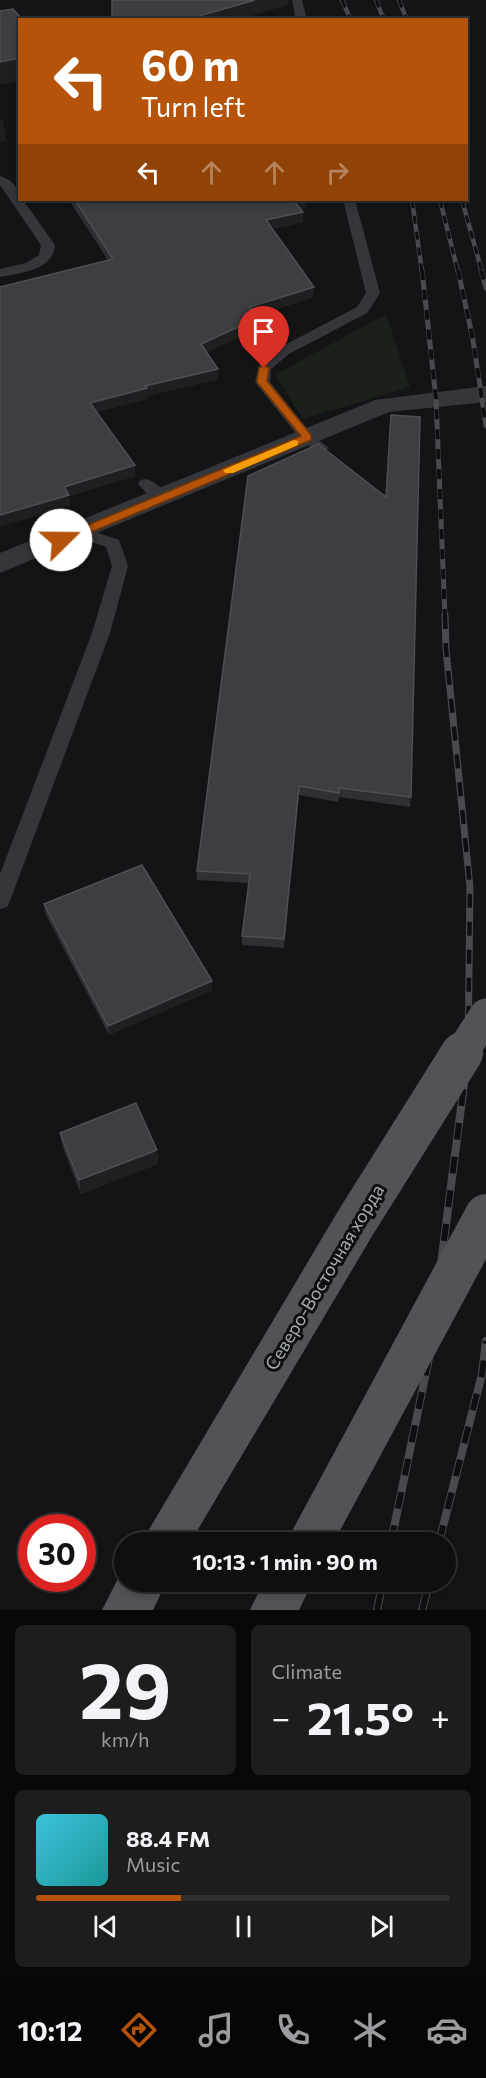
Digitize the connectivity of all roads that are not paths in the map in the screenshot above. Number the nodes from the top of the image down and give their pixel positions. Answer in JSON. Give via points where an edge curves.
{"nodes":[{"id":1,"x":0,"y":180,"type":"edge"},
{"id":2,"x":349,"y":201,"type":"edge"},
{"id":3,"x":0,"y":273,"type":"edge"},
{"id":4,"x":486,"y":394,"type":"edge"},
{"id":5,"x":314,"y":443,"type":"junction"},
{"id":6,"x":81,"y":532,"type":"junction"},
{"id":7,"x":0,"y":564,"type":"edge"},
{"id":8,"x":0,"y":901,"type":"edge"},
{"id":9,"x":486,"y":1015,"type":"edge"},
{"id":10,"x":486,"y":1215,"type":"edge"},
{"id":11,"x":172,"y":1532,"type":"edge"},
{"id":12,"x":315,"y":1532,"type":"edge"},
{"id":13,"x":137,"y":1592,"type":"edge"},
{"id":14,"x":283,"y":1592,"type":"edge"},
{"id":15,"x":126,"y":1610,"type":"edge"},
{"id":16,"x":274,"y":1610,"type":"edge"}],
"edges":[{"from":1,"to":3,"type":"lane","via":[[49,250],[36,263]]},
{"from":2,"to":5,"type":"lane","via":[[373,293],[362,310],[284,351],[264,368],[262,382]]},
{"from":4,"to":5,"type":"street","via":[[384,405]]},
{"from":5,"to":6,"type":"street","via":[[154,491]]},
{"from":6,"to":7,"type":"street"},
{"from":6,"to":8,"type":"lane","via":[[113,544],[120,566],[101,633]]},
{"from":9,"to":11,"type":"main road","name":"Северо-Восточная хорда","bridge":true,"via":[[356,1222]]},
{"from":10,"to":12,"type":"main road","bridge":true},
{"from":13,"to":15,"type":"main road"},
{"from":14,"to":16,"type":"main road"}]}
